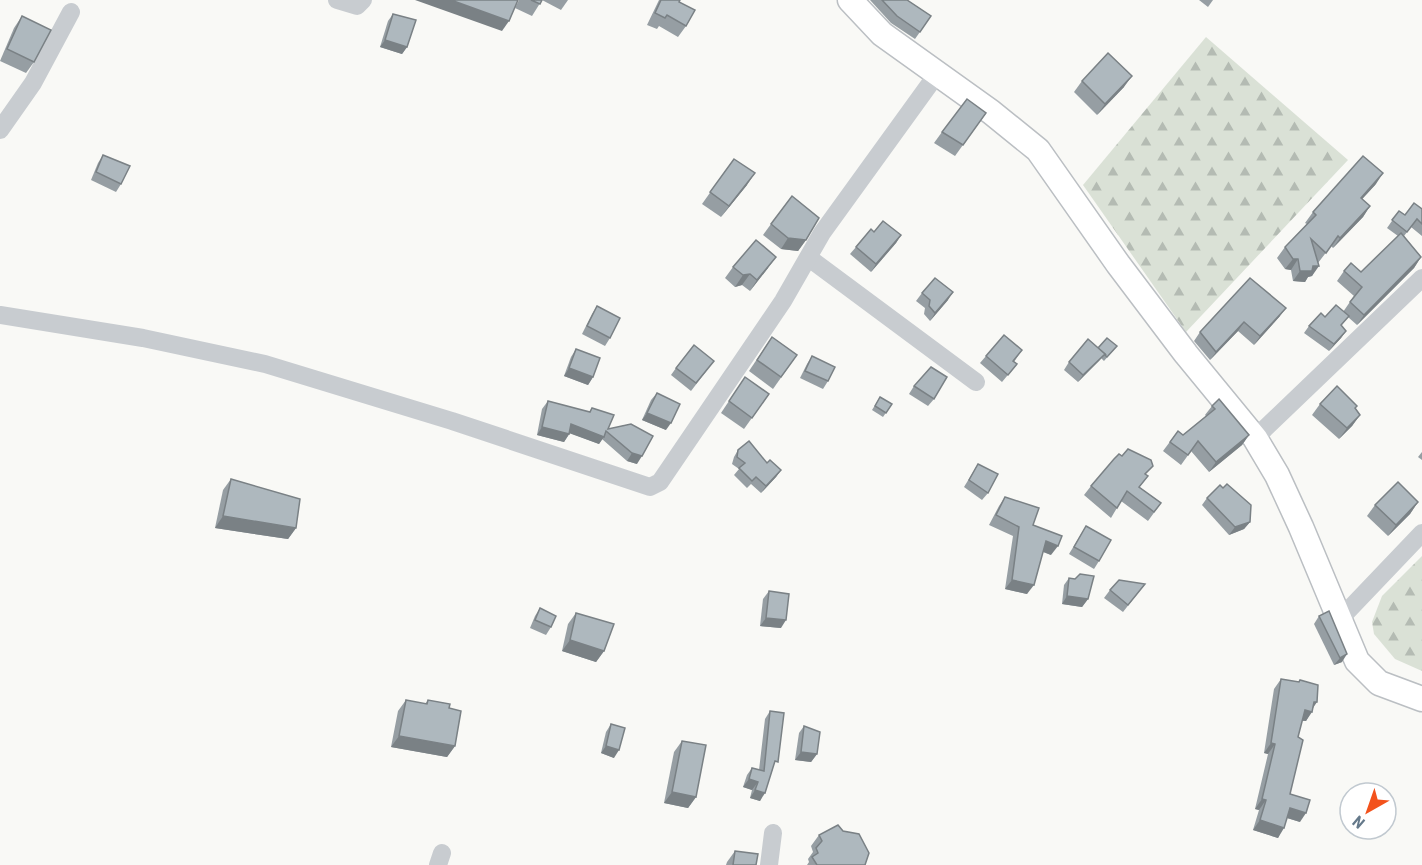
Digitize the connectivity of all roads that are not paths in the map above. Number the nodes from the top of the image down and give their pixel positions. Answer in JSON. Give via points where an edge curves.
{"nodes":[{"id":1,"x":337,"y":0,"type":"edge"},
{"id":2,"x":363,"y":0,"type":"edge"},
{"id":3,"x":850,"y":0,"type":"edge"},
{"id":4,"x":71,"y":12,"type":"dead end"},
{"id":5,"x":937,"y":74,"type":"junction"},
{"id":6,"x":0,"y":130,"type":"edge"},
{"id":7,"x":809,"y":258,"type":"junction"},
{"id":8,"x":1422,"y":279,"type":"edge"},
{"id":9,"x":0,"y":315,"type":"edge"},
{"id":10,"x":976,"y":382,"type":"dead end"},
{"id":11,"x":1255,"y":438,"type":"junction"},
{"id":12,"x":1422,"y":533,"type":"edge"},
{"id":13,"x":1339,"y":620,"type":"junction"},
{"id":14,"x":1422,"y":699,"type":"edge"},
{"id":15,"x":773,"y":833,"type":"dead end"},
{"id":16,"x":769,"y":865,"type":"edge"}],
"edges":[{"from":1,"to":2,"type":"street","via":[[357,6]]},
{"from":3,"to":5,"type":"main road","via":[[882,34]]},
{"from":4,"to":6,"type":"street","via":[[33,83]]},
{"from":5,"to":7,"type":"street","via":[[822,233]]},
{"from":5,"to":11,"type":"main road","via":[[1038,150],[1159,318]]},
{"from":7,"to":9,"type":"street","via":[[660,482],[650,487],[265,364],[142,338]]},
{"from":7,"to":10,"type":"street"},
{"from":8,"to":11,"type":"street"},
{"from":11,"to":13,"type":"main road","via":[[1281,485]]},
{"from":12,"to":13,"type":"street"},
{"from":13,"to":14,"type":"main road","via":[[1357,661],[1371,677]]},
{"from":15,"to":16,"type":"street"}]}
